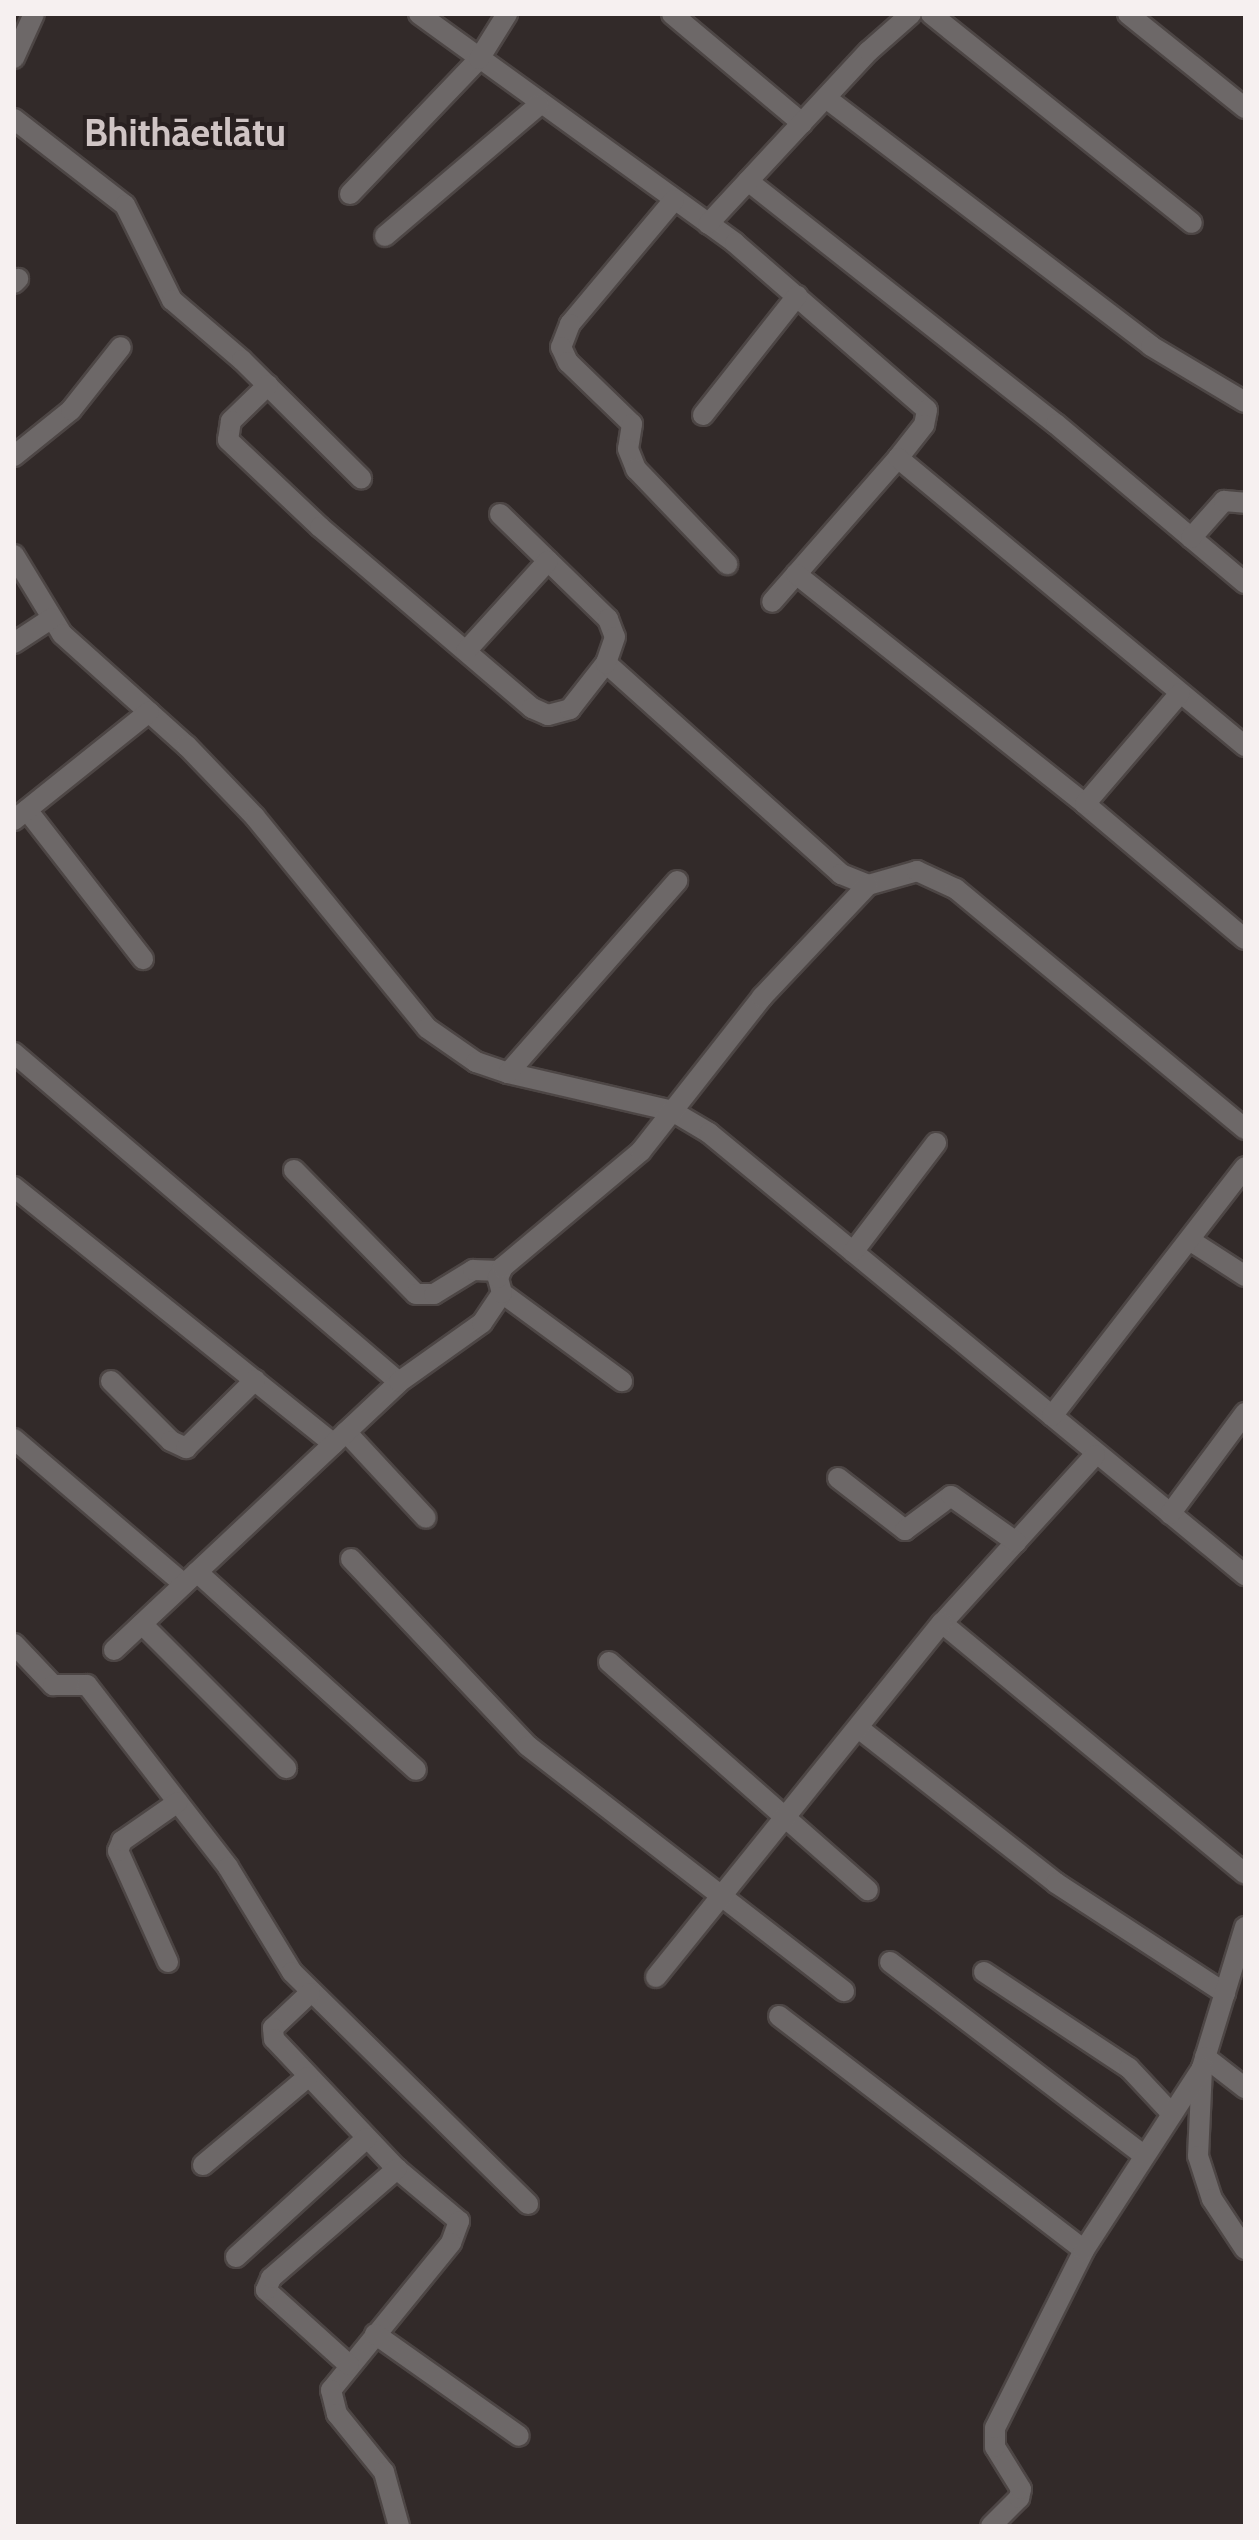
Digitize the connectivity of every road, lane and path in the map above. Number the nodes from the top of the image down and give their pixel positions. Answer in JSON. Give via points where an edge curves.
{"nodes":[{"id":1,"x":34,"y":14,"type":"edge"},
{"id":2,"x":419,"y":14,"type":"edge"},
{"id":3,"x":507,"y":14,"type":"edge"},
{"id":4,"x":672,"y":14,"type":"edge"},
{"id":5,"x":911,"y":14,"type":"edge"},
{"id":6,"x":931,"y":14,"type":"edge"},
{"id":7,"x":1128,"y":14,"type":"edge"},
{"id":8,"x":14,"y":58,"type":"edge"},
{"id":9,"x":479,"y":59,"type":"junction"},
{"id":10,"x":826,"y":98,"type":"junction"},
{"id":11,"x":539,"y":105,"type":"junction"},
{"id":12,"x":1245,"y":108,"type":"edge"},
{"id":13,"x":14,"y":119,"type":"edge"},
{"id":14,"x":802,"y":123,"type":"junction"},
{"id":15,"x":748,"y":181,"type":"junction"},
{"id":16,"x":350,"y":194,"type":"dead end"},
{"id":17,"x":674,"y":200,"type":"junction"},
{"id":18,"x":1192,"y":223,"type":"dead end"},
{"id":19,"x":708,"y":224,"type":"junction"},
{"id":20,"x":385,"y":236,"type":"dead end"},
{"id":21,"x":797,"y":296,"type":"junction"},
{"id":22,"x":121,"y":347,"type":"dead end"},
{"id":23,"x":268,"y":385,"type":"junction"},
{"id":24,"x":1245,"y":402,"type":"edge"},
{"id":25,"x":703,"y":415,"type":"dead end"},
{"id":26,"x":14,"y":456,"type":"edge"},
{"id":27,"x":898,"y":458,"type":"junction"},
{"id":28,"x":361,"y":478,"type":"dead end"},
{"id":29,"x":1245,"y":503,"type":"edge"},
{"id":30,"x":500,"y":514,"type":"dead end"},
{"id":31,"x":1191,"y":538,"type":"junction"},
{"id":32,"x":14,"y":555,"type":"edge"},
{"id":33,"x":548,"y":561,"type":"junction"},
{"id":34,"x":727,"y":564,"type":"dead end"},
{"id":35,"x":796,"y":574,"type":"junction"},
{"id":36,"x":1245,"y":583,"type":"edge"},
{"id":37,"x":772,"y":602,"type":"dead end"},
{"id":38,"x":52,"y":618,"type":"junction"},
{"id":39,"x":14,"y":643,"type":"edge"},
{"id":40,"x":466,"y":651,"type":"junction"},
{"id":41,"x":606,"y":663,"type":"junction"},
{"id":42,"x":1180,"y":693,"type":"junction"},
{"id":43,"x":149,"y":712,"type":"junction"},
{"id":44,"x":1245,"y":746,"type":"edge"},
{"id":45,"x":1085,"y":804,"type":"junction"},
{"id":46,"x":20,"y":815,"type":"edge"},
{"id":47,"x":677,"y":881,"type":"dead end"},
{"id":48,"x":868,"y":885,"type":"junction"},
{"id":49,"x":1245,"y":939,"type":"edge"},
{"id":50,"x":143,"y":959,"type":"dead end"},
{"id":51,"x":14,"y":1053,"type":"edge"},
{"id":52,"x":508,"y":1073,"type":"junction"},
{"id":53,"x":672,"y":1111,"type":"junction"},
{"id":54,"x":1245,"y":1129,"type":"edge"},
{"id":55,"x":936,"y":1143,"type":"dead end"},
{"id":56,"x":1245,"y":1167,"type":"edge"},
{"id":57,"x":294,"y":1170,"type":"dead end"},
{"id":58,"x":14,"y":1187,"type":"edge"},
{"id":59,"x":1191,"y":1241,"type":"junction"},
{"id":60,"x":853,"y":1252,"type":"junction"},
{"id":61,"x":500,"y":1271,"type":"junction"},
{"id":62,"x":1245,"y":1276,"type":"edge"},
{"id":63,"x":502,"y":1293,"type":"junction"},
{"id":64,"x":255,"y":1380,"type":"junction"},
{"id":65,"x":111,"y":1381,"type":"dead end"},
{"id":66,"x":622,"y":1381,"type":"dead end"},
{"id":67,"x":399,"y":1382,"type":"junction"},
{"id":68,"x":1245,"y":1413,"type":"edge"},
{"id":69,"x":1052,"y":1416,"type":"junction"},
{"id":70,"x":340,"y":1438,"type":"junction"},
{"id":71,"x":14,"y":1439,"type":"edge"},
{"id":72,"x":1095,"y":1455,"type":"junction"},
{"id":73,"x":838,"y":1478,"type":"dead end"},
{"id":74,"x":1170,"y":1514,"type":"junction"},
{"id":75,"x":426,"y":1518,"type":"dead end"},
{"id":76,"x":1016,"y":1542,"type":"junction"},
{"id":77,"x":351,"y":1559,"type":"dead end"},
{"id":78,"x":1245,"y":1575,"type":"edge"},
{"id":79,"x":190,"y":1578,"type":"junction"},
{"id":80,"x":942,"y":1623,"type":"junction"},
{"id":81,"x":142,"y":1624,"type":"junction"},
{"id":82,"x":14,"y":1644,"type":"edge"},
{"id":83,"x":114,"y":1650,"type":"dead end"},
{"id":84,"x":609,"y":1662,"type":"dead end"},
{"id":85,"x":861,"y":1730,"type":"junction"},
{"id":86,"x":286,"y":1768,"type":"dead end"},
{"id":87,"x":416,"y":1770,"type":"dead end"},
{"id":88,"x":178,"y":1802,"type":"junction"},
{"id":89,"x":788,"y":1820,"type":"junction"},
{"id":90,"x":1245,"y":1874,"type":"edge"},
{"id":91,"x":868,"y":1890,"type":"dead end"},
{"id":92,"x":722,"y":1895,"type":"junction"},
{"id":93,"x":1245,"y":1927,"type":"edge"},
{"id":94,"x":168,"y":1962,"type":"dead end"},
{"id":95,"x":890,"y":1962,"type":"dead end"},
{"id":96,"x":1240,"y":1966,"type":"edge"},
{"id":97,"x":984,"y":1972,"type":"dead end"},
{"id":98,"x":656,"y":1977,"type":"dead end"},
{"id":99,"x":844,"y":1991,"type":"dead end"},
{"id":100,"x":310,"y":1993,"type":"junction"},
{"id":101,"x":1225,"y":1993,"type":"junction"},
{"id":102,"x":779,"y":2016,"type":"dead end"},
{"id":103,"x":1203,"y":2063,"type":"junction"},
{"id":104,"x":308,"y":2077,"type":"junction"},
{"id":105,"x":1245,"y":2088,"type":"edge"},
{"id":106,"x":1172,"y":2114,"type":"junction"},
{"id":107,"x":367,"y":2138,"type":"junction"},
{"id":108,"x":1145,"y":2156,"type":"junction"},
{"id":109,"x":203,"y":2165,"type":"dead end"},
{"id":110,"x":397,"y":2169,"type":"junction"},
{"id":111,"x":528,"y":2204,"type":"dead end"},
{"id":112,"x":1245,"y":2249,"type":"edge"},
{"id":113,"x":1084,"y":2250,"type":"junction"},
{"id":114,"x":236,"y":2257,"type":"dead end"},
{"id":115,"x":375,"y":2334,"type":"junction"},
{"id":116,"x":349,"y":2365,"type":"junction"},
{"id":117,"x":519,"y":2436,"type":"dead end"},
{"id":118,"x":399,"y":2526,"type":"edge"},
{"id":119,"x":991,"y":2526,"type":"edge"}],
"edges":[{"from":1,"to":8,"type":"street"},
{"from":2,"to":9,"type":"street"},
{"from":3,"to":9,"type":"street"},
{"from":4,"to":14,"type":"street"},
{"from":5,"to":10,"type":"street"},
{"from":6,"to":18,"type":"street"},
{"from":7,"to":12,"type":"street"},
{"from":9,"to":11,"type":"street"},
{"from":9,"to":16,"type":"street"},
{"from":10,"to":14,"type":"street"},
{"from":10,"to":24,"type":"street","via":[[1151,346]]},
{"from":11,"to":17,"type":"street"},
{"from":11,"to":20,"type":"street"},
{"from":13,"to":23,"type":"street","via":[[125,205],[172,300]]},
{"from":14,"to":15,"type":"street"},
{"from":15,"to":19,"type":"street"},
{"from":15,"to":31,"type":"street","via":[[1056,424]]},
{"from":17,"to":19,"type":"street"},
{"from":17,"to":34,"type":"street","via":[[570,324],[561,347],[568,362],[632,424],[628,449],[636,469]]},
{"from":19,"to":21,"type":"street"},
{"from":21,"to":25,"type":"street"},
{"from":21,"to":27,"type":"street","via":[[927,410],[924,425]]},
{"from":22,"to":26,"type":"street","via":[[71,410]]},
{"from":23,"to":28,"type":"street"},
{"from":23,"to":40,"type":"street","via":[[231,421],[228,440]]},
{"from":27,"to":35,"type":"street"},
{"from":27,"to":42,"type":"street"},
{"from":29,"to":31,"type":"street","via":[[1224,501]]},
{"from":30,"to":33,"type":"street"},
{"from":31,"to":36,"type":"street"},
{"from":32,"to":38,"type":"street"},
{"from":33,"to":40,"type":"street"},
{"from":33,"to":41,"type":"street","via":[[614,628]]},
{"from":35,"to":37,"type":"street"},
{"from":35,"to":45,"type":"street"},
{"from":38,"to":39,"type":"street"},
{"from":38,"to":43,"type":"street","via":[[76,649]]},
{"from":40,"to":41,"type":"street","via":[[548,715],[570,709]]},
{"from":41,"to":48,"type":"street","via":[[841,874]]},
{"from":42,"to":44,"type":"street"},
{"from":42,"to":45,"type":"street"},
{"from":43,"to":46,"type":"street"},
{"from":43,"to":52,"type":"street","via":[[255,817],[427,1028],[476,1062]]},
{"from":45,"to":49,"type":"street"},
{"from":46,"to":50,"type":"street"},
{"from":47,"to":52,"type":"street"},
{"from":48,"to":53,"type":"street","via":[[762,997]]},
{"from":48,"to":54,"type":"street","via":[[917,871],[956,889]]},
{"from":51,"to":67,"type":"street"},
{"from":52,"to":53,"type":"street"},
{"from":53,"to":60,"type":"street","via":[[709,1133]]},
{"from":53,"to":61,"type":"street","via":[[623,1169]]},
{"from":55,"to":60,"type":"street"},
{"from":56,"to":59,"type":"street"},
{"from":57,"to":61,"type":"street","via":[[416,1294],[434,1294],[473,1270]]},
{"from":58,"to":64,"type":"street"},
{"from":59,"to":62,"type":"street"},
{"from":59,"to":69,"type":"street"},
{"from":60,"to":69,"type":"street"},
{"from":61,"to":63,"type":"street"},
{"from":63,"to":66,"type":"street"},
{"from":63,"to":67,"type":"street","via":[[482,1323]]},
{"from":64,"to":65,"type":"street","via":[[186,1448],[171,1441]]},
{"from":64,"to":70,"type":"street"},
{"from":67,"to":70,"type":"street"},
{"from":68,"to":74,"type":"street"},
{"from":69,"to":72,"type":"street"},
{"from":70,"to":75,"type":"street"},
{"from":70,"to":79,"type":"street"},
{"from":71,"to":79,"type":"street"},
{"from":72,"to":74,"type":"street"},
{"from":72,"to":76,"type":"street"},
{"from":73,"to":76,"type":"street","via":[[905,1530],[951,1496]]},
{"from":74,"to":78,"type":"street"},
{"from":76,"to":80,"type":"street"},
{"from":77,"to":92,"type":"street","via":[[517,1736]]},
{"from":79,"to":81,"type":"street"},
{"from":79,"to":87,"type":"street"},
{"from":80,"to":85,"type":"street"},
{"from":80,"to":90,"type":"street"},
{"from":81,"to":83,"type":"street"},
{"from":81,"to":86,"type":"street"},
{"from":82,"to":88,"type":"street","via":[[53,1685],[87,1685]]},
{"from":84,"to":89,"type":"street"},
{"from":85,"to":89,"type":"street"},
{"from":85,"to":101,"type":"street","via":[[1056,1883]]},
{"from":88,"to":94,"type":"street","via":[[122,1841],[118,1851]]},
{"from":88,"to":100,"type":"street"},
{"from":89,"to":91,"type":"street"},
{"from":89,"to":92,"type":"street"},
{"from":92,"to":98,"type":"street"},
{"from":92,"to":99,"type":"street"},
{"from":93,"to":96,"type":"street"},
{"from":95,"to":108,"type":"street"},
{"from":96,"to":101,"type":"street"},
{"from":97,"to":106,"type":"street","via":[[1119,2061]]},
{"from":100,"to":104,"type":"street","via":[[272,2034]]},
{"from":100,"to":111,"type":"street"},
{"from":101,"to":103,"type":"street"},
{"from":102,"to":113,"type":"street"},
{"from":103,"to":105,"type":"street"},
{"from":103,"to":106,"type":"street"},
{"from":103,"to":112,"type":"street","via":[[1201,2177]]},
{"from":104,"to":107,"type":"street"},
{"from":104,"to":109,"type":"street"},
{"from":106,"to":108,"type":"street"},
{"from":107,"to":110,"type":"street"},
{"from":107,"to":114,"type":"street"},
{"from":108,"to":113,"type":"street"},
{"from":110,"to":115,"type":"street","via":[[454,2214],[458,2230]]},
{"from":110,"to":116,"type":"street","via":[[271,2278],[266,2290]]},
{"from":113,"to":119,"type":"street","via":[[995,2428],[995,2447],[1021,2489],[1019,2498]]},
{"from":115,"to":116,"type":"street"},
{"from":115,"to":117,"type":"street"},
{"from":116,"to":118,"type":"street","via":[[331,2390],[330,2401],[384,2472]]}]}
